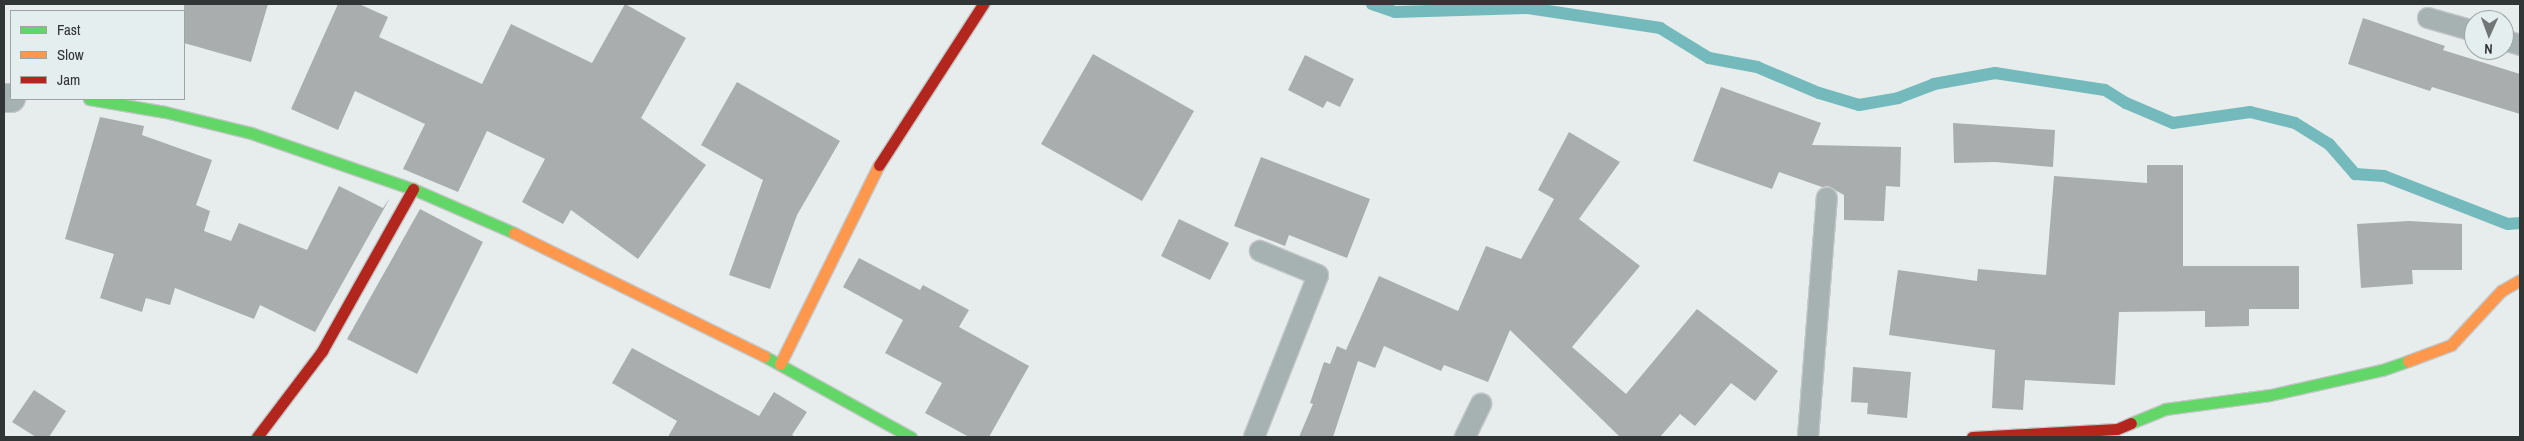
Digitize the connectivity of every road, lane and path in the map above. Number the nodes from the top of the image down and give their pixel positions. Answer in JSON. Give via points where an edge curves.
{"nodes":[{"id":1,"x":983,"y":4,"type":"edge"},
{"id":2,"x":2428,"y":18,"type":"dead end"},
{"id":3,"x":2464,"y":28,"type":"edge"},
{"id":4,"x":96,"y":100,"type":"edge"},
{"id":5,"x":413,"y":189,"type":"junction"},
{"id":6,"x":1827,"y":198,"type":"dead end"},
{"id":7,"x":1260,"y":251,"type":"dead end"},
{"id":8,"x":2520,"y":280,"type":"edge"},
{"id":9,"x":780,"y":364,"type":"junction"},
{"id":10,"x":1480,"y":404,"type":"dead end"},
{"id":11,"x":256,"y":437,"type":"edge"},
{"id":12,"x":911,"y":437,"type":"edge"},
{"id":13,"x":1254,"y":437,"type":"edge"},
{"id":14,"x":1465,"y":437,"type":"edge"},
{"id":15,"x":1808,"y":437,"type":"edge"},
{"id":16,"x":1972,"y":437,"type":"edge"}],
"edges":[{"from":1,"to":9,"type":"street","via":[[868,182]]},
{"from":2,"to":3,"type":"lane"},
{"from":4,"to":5,"type":"street","via":[[165,112],[252,133]]},
{"from":5,"to":9,"type":"street","via":[[559,253]]},
{"from":5,"to":11,"type":"street","via":[[322,351]]},
{"from":6,"to":15,"type":"lane"},
{"from":7,"to":13,"type":"lane","via":[[1318,275]]},
{"from":8,"to":16,"type":"street","via":[[2500,291],[2451,345],[2382,370],[2270,395],[2165,409],[2117,429]]},
{"from":9,"to":12,"type":"street"},
{"from":10,"to":14,"type":"lane"}]}
